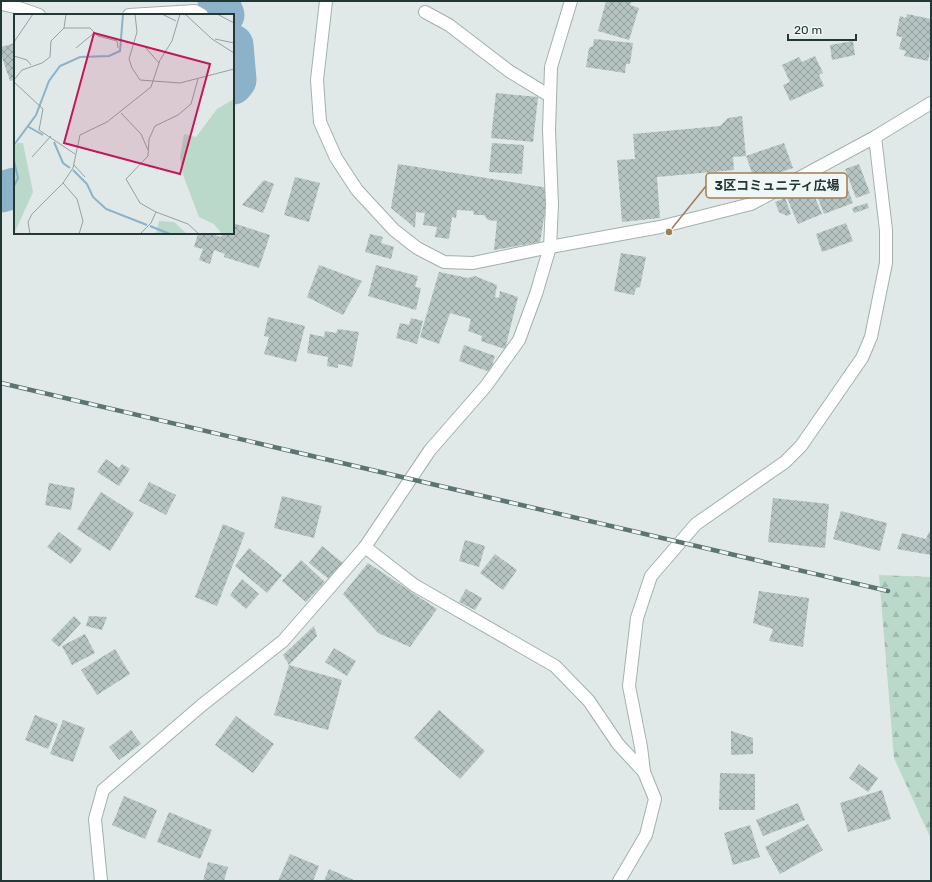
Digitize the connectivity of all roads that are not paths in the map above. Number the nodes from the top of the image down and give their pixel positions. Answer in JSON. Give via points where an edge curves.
{"nodes":[{"id":1,"x":2,"y":1,"type":"edge"},
{"id":2,"x":326,"y":1,"type":"edge"},
{"id":3,"x":571,"y":1,"type":"edge"},
{"id":4,"x":425,"y":12,"type":"dead end"},
{"id":5,"x":36,"y":14,"type":"edge"},
{"id":6,"x":146,"y":14,"type":"edge"},
{"id":7,"x":200,"y":14,"type":"edge"},
{"id":8,"x":550,"y":96,"type":"junction"},
{"id":9,"x":931,"y":103,"type":"edge"},
{"id":10,"x":874,"y":137,"type":"junction"},
{"id":11,"x":550,"y":247,"type":"junction"},
{"id":12,"x":364,"y":547,"type":"junction"},
{"id":13,"x":644,"y":772,"type":"junction"},
{"id":14,"x":101,"y":881,"type":"edge"},
{"id":15,"x":618,"y":881,"type":"edge"}],
"edges":[{"from":1,"to":5,"type":"street","via":[[2,4]]},
{"from":2,"to":11,"type":"street","via":[[317,80],[320,122],[336,158],[357,190],[394,230],[417,248],[444,262],[473,263]]},
{"from":3,"to":8,"type":"street","via":[[551,67]]},
{"from":4,"to":8,"type":"street","via":[[449,25],[509,71]]},
{"from":6,"to":7,"type":"street","via":[[195,11]]},
{"from":8,"to":11,"type":"street"},
{"from":9,"to":10,"type":"street"},
{"from":10,"to":11,"type":"street","via":[[751,204],[660,226]]},
{"from":10,"to":13,"type":"street","via":[[886,230],[886,263],[871,337],[862,358],[801,446],[785,462],[696,524],[651,576],[638,618],[629,686]]},
{"from":11,"to":12,"type":"street","via":[[536,294],[518,340],[486,386],[430,450]]},
{"from":12,"to":13,"type":"street","via":[[414,585],[555,666],[590,701],[618,744]]},
{"from":12,"to":14,"type":"street","via":[[283,641],[202,705],[103,790],[95,819]]},
{"from":13,"to":15,"type":"street","via":[[655,799],[652,816],[646,835]]}]}
